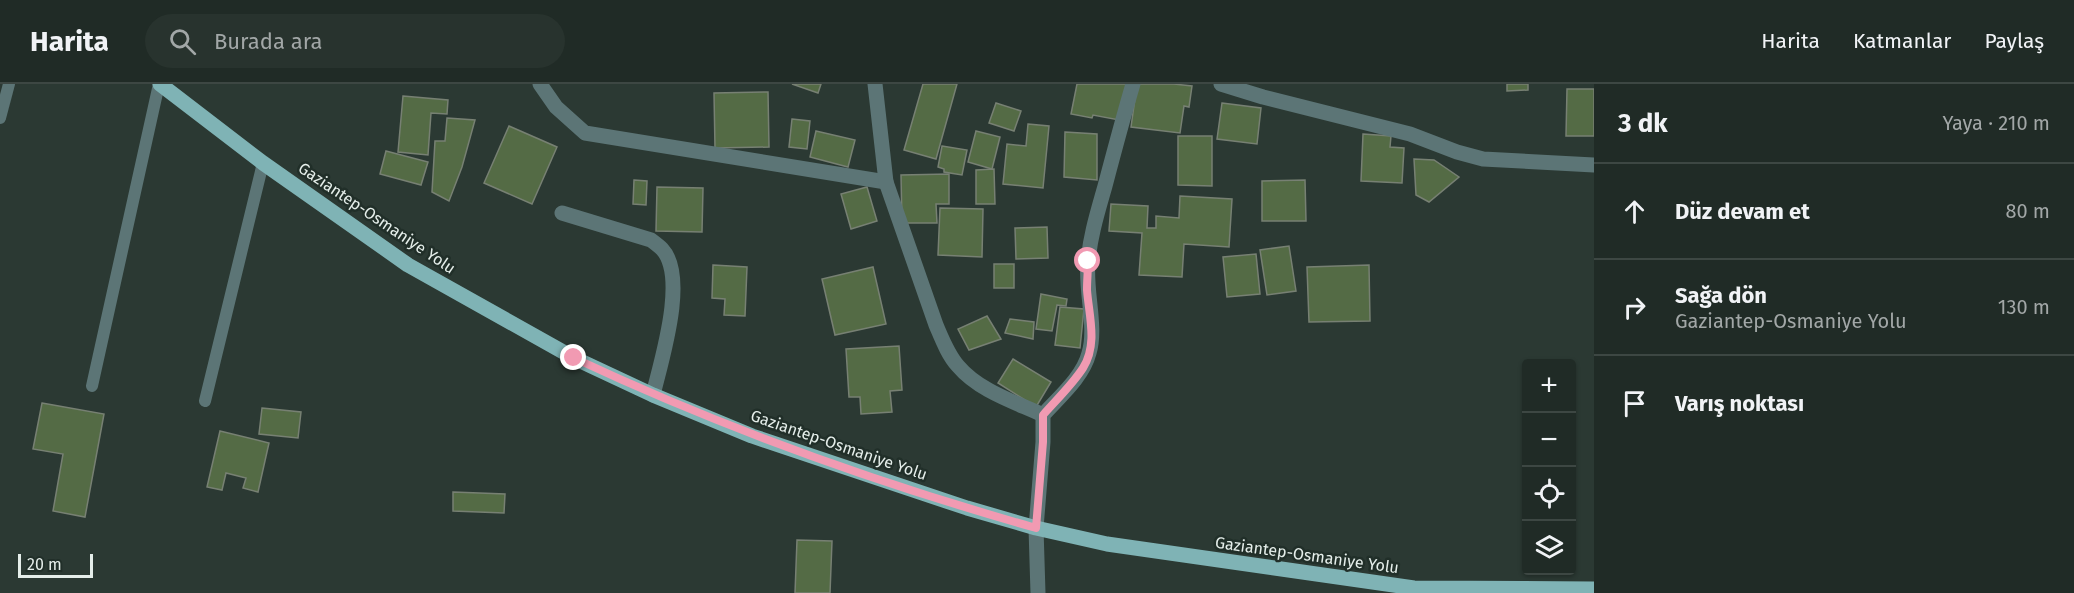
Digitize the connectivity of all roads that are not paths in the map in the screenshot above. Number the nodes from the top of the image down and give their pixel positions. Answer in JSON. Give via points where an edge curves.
{"nodes":[{"id":1,"x":9,"y":84,"type":"edge"},
{"id":2,"x":160,"y":84,"type":"edge"},
{"id":3,"x":540,"y":84,"type":"edge"},
{"id":4,"x":875,"y":84,"type":"edge"},
{"id":5,"x":1133,"y":84,"type":"edge"},
{"id":6,"x":1221,"y":84,"type":"edge"},
{"id":7,"x":0,"y":118,"type":"edge"},
{"id":8,"x":263,"y":163,"type":"junction"},
{"id":9,"x":1594,"y":165,"type":"edge"},
{"id":10,"x":886,"y":182,"type":"junction"},
{"id":11,"x":562,"y":213,"type":"dead end"},
{"id":12,"x":92,"y":386,"type":"dead end"},
{"id":13,"x":653,"y":395,"type":"junction"},
{"id":14,"x":205,"y":401,"type":"dead end"},
{"id":15,"x":1043,"y":415,"type":"junction"},
{"id":16,"x":1036,"y":528,"type":"junction"},
{"id":17,"x":1594,"y":589,"type":"edge"},
{"id":18,"x":1038,"y":593,"type":"edge"}],
"edges":[{"from":1,"to":7,"type":"lane"},
{"from":2,"to":8,"type":"main road","name":"Gaziantep-Osmaniye Yolu"},
{"from":2,"to":12,"type":"lane"},
{"from":3,"to":10,"type":"street","via":[[556,107],[585,132]]},
{"from":4,"to":10,"type":"street"},
{"from":5,"to":15,"type":"street","via":[[1088,261],[1090,353],[1075,380]]},
{"from":6,"to":9,"type":"street","via":[[1410,134],[1483,159]]},
{"from":8,"to":13,"type":"main road","name":"Gaziantep-Osmaniye Yolu","via":[[408,265],[574,358]]},
{"from":8,"to":14,"type":"lane"},
{"from":10,"to":15,"type":"street","via":[[936,325],[958,366],[976,383]]},
{"from":11,"to":13,"type":"street","via":[[651,240],[664,250],[673,272],[674,299]]},
{"from":13,"to":16,"type":"main road","name":"Gaziantep-Osmaniye Yolu","via":[[752,436]]},
{"from":15,"to":16,"type":"street"},
{"from":16,"to":17,"type":"main road","name":"Gaziantep-Osmaniye Yolu","via":[[1107,544],[1414,588]]},
{"from":16,"to":18,"type":"street"}]}
